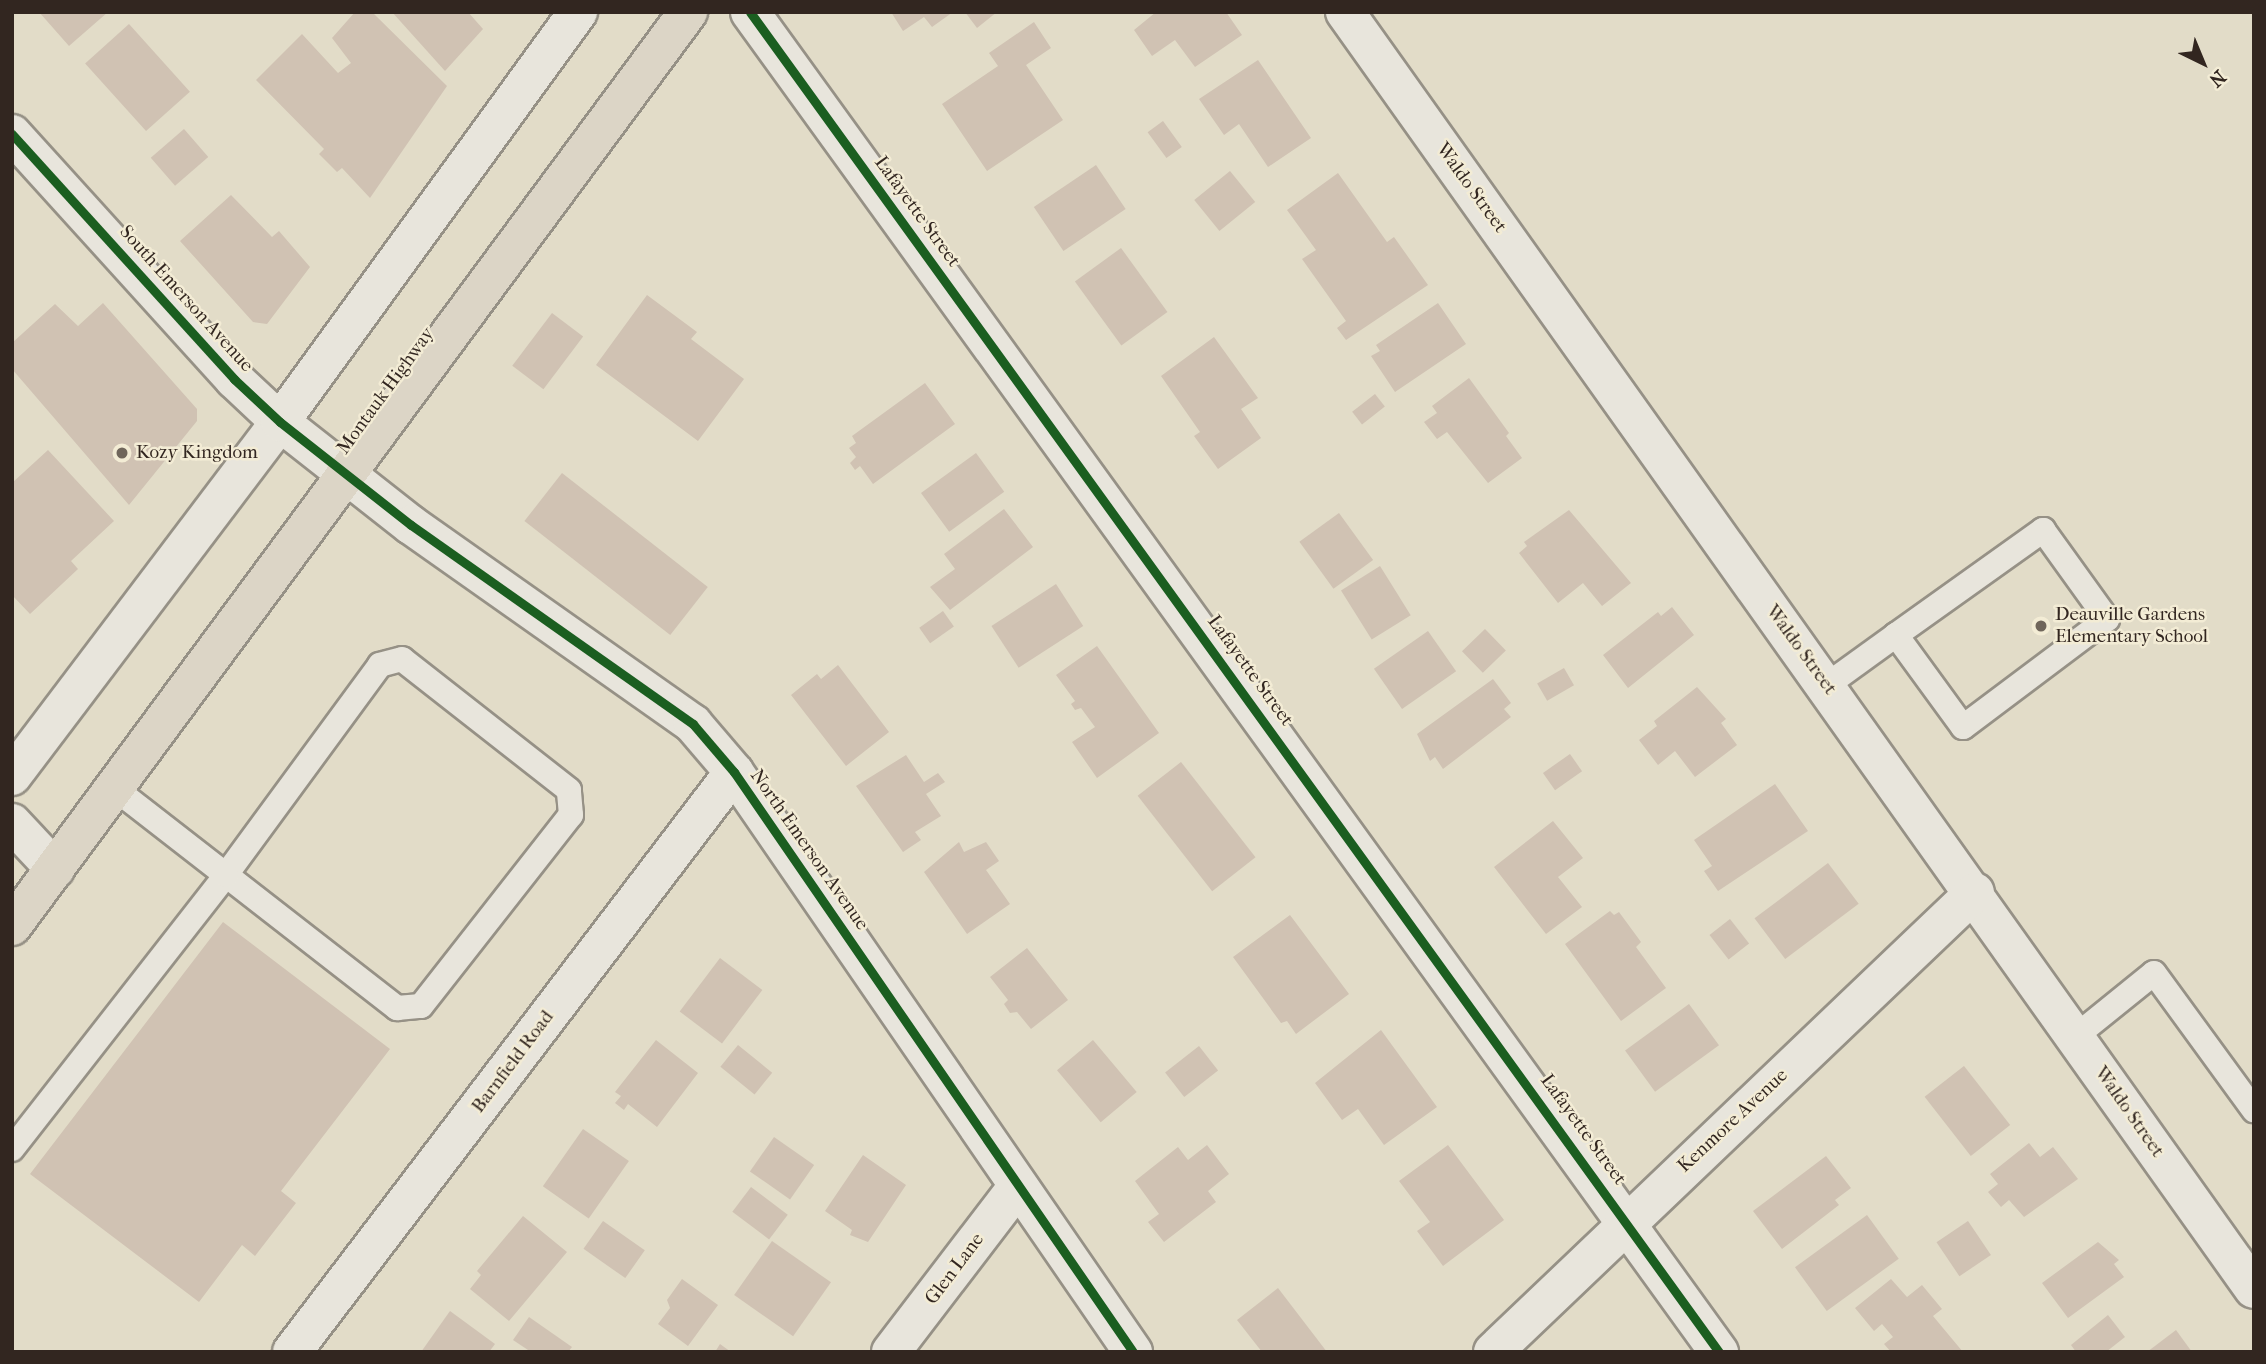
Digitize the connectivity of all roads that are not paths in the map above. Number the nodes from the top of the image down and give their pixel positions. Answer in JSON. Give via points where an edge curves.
{"nodes":[{"id":1,"x":688,"y":12,"type":"edge"},
{"id":2,"x":750,"y":12,"type":"edge"},
{"id":3,"x":1345,"y":12,"type":"edge"},
{"id":4,"x":562,"y":19,"type":"edge"},
{"id":5,"x":12,"y":134,"type":"edge"},
{"id":6,"x":280,"y":422,"type":"junction"},
{"id":7,"x":345,"y":476,"type":"junction"},
{"id":8,"x":1896,"y":635,"type":"junction"},
{"id":9,"x":1827,"y":685,"type":"junction"},
{"id":10,"x":734,"y":772,"type":"junction"},
{"id":11,"x":12,"y":776,"type":"edge"},
{"id":12,"x":113,"y":787,"type":"junction"},
{"id":13,"x":12,"y":823,"type":"edge"},
{"id":14,"x":55,"y":869,"type":"junction"},
{"id":15,"x":226,"y":875,"type":"junction"},
{"id":16,"x":1975,"y":892,"type":"junction"},
{"id":17,"x":12,"y":926,"type":"edge"},
{"id":18,"x":2076,"y":1036,"type":"junction"},
{"id":19,"x":2254,"y":1110,"type":"edge"},
{"id":20,"x":12,"y":1149,"type":"edge"},
{"id":21,"x":1018,"y":1186,"type":"junction"},
{"id":22,"x":1627,"y":1220,"type":"junction"},
{"id":23,"x":2254,"y":1289,"type":"edge"},
{"id":24,"x":292,"y":1352,"type":"edge"},
{"id":25,"x":891,"y":1352,"type":"edge"},
{"id":26,"x":1133,"y":1352,"type":"edge"},
{"id":27,"x":1493,"y":1352,"type":"edge"},
{"id":28,"x":1719,"y":1352,"type":"edge"}],
"edges":[{"from":1,"to":7,"type":"main road","name":"Montauk Highway"},
{"from":2,"to":22,"type":"street","name":"Lafayette Street"},
{"from":3,"to":9,"type":"street","name":"Waldo Street"},
{"from":4,"to":6,"type":"street"},
{"from":5,"to":6,"type":"street","name":"South Emerson Avenue","via":[[242,387]]},
{"from":6,"to":7,"type":"street","name":"South Emerson Avenue"},
{"from":6,"to":11,"type":"street"},
{"from":7,"to":10,"type":"street","name":"North Emerson Avenue","via":[[693,724]]},
{"from":7,"to":12,"type":"main road","name":"Montauk Highway"},
{"from":8,"to":8,"type":"lane","via":[[2043,530],[2107,619],[1963,727]]},
{"from":8,"to":9,"type":"lane"},
{"from":9,"to":16,"type":"street","name":"Waldo Street"},
{"from":10,"to":21,"type":"street","name":"North Emerson Avenue"},
{"from":10,"to":24,"type":"street","name":"Barnfield Road"},
{"from":12,"to":14,"type":"main road","name":"Montauk Highway"},
{"from":12,"to":15,"type":"lane"},
{"from":13,"to":14,"type":"street"},
{"from":14,"to":17,"type":"main road","name":"Montauk Highway"},
{"from":15,"to":15,"type":"lane","via":[[397,1008],[421,1006],[571,815],[569,790],[402,659],[380,665]]},
{"from":15,"to":20,"type":"lane"},
{"from":16,"to":18,"type":"street","name":"Waldo Street"},
{"from":16,"to":22,"type":"street","name":"Kenmore Avenue"},
{"from":18,"to":19,"type":"lane","via":[[2154,973]]},
{"from":18,"to":23,"type":"street","name":"Waldo Street"},
{"from":21,"to":25,"type":"street","name":"Glen Lane"},
{"from":21,"to":26,"type":"street","name":"North Emerson Avenue"},
{"from":22,"to":27,"type":"street","name":"Kenmore Avenue"},
{"from":22,"to":28,"type":"street","name":"Lafayette Street"}]}
